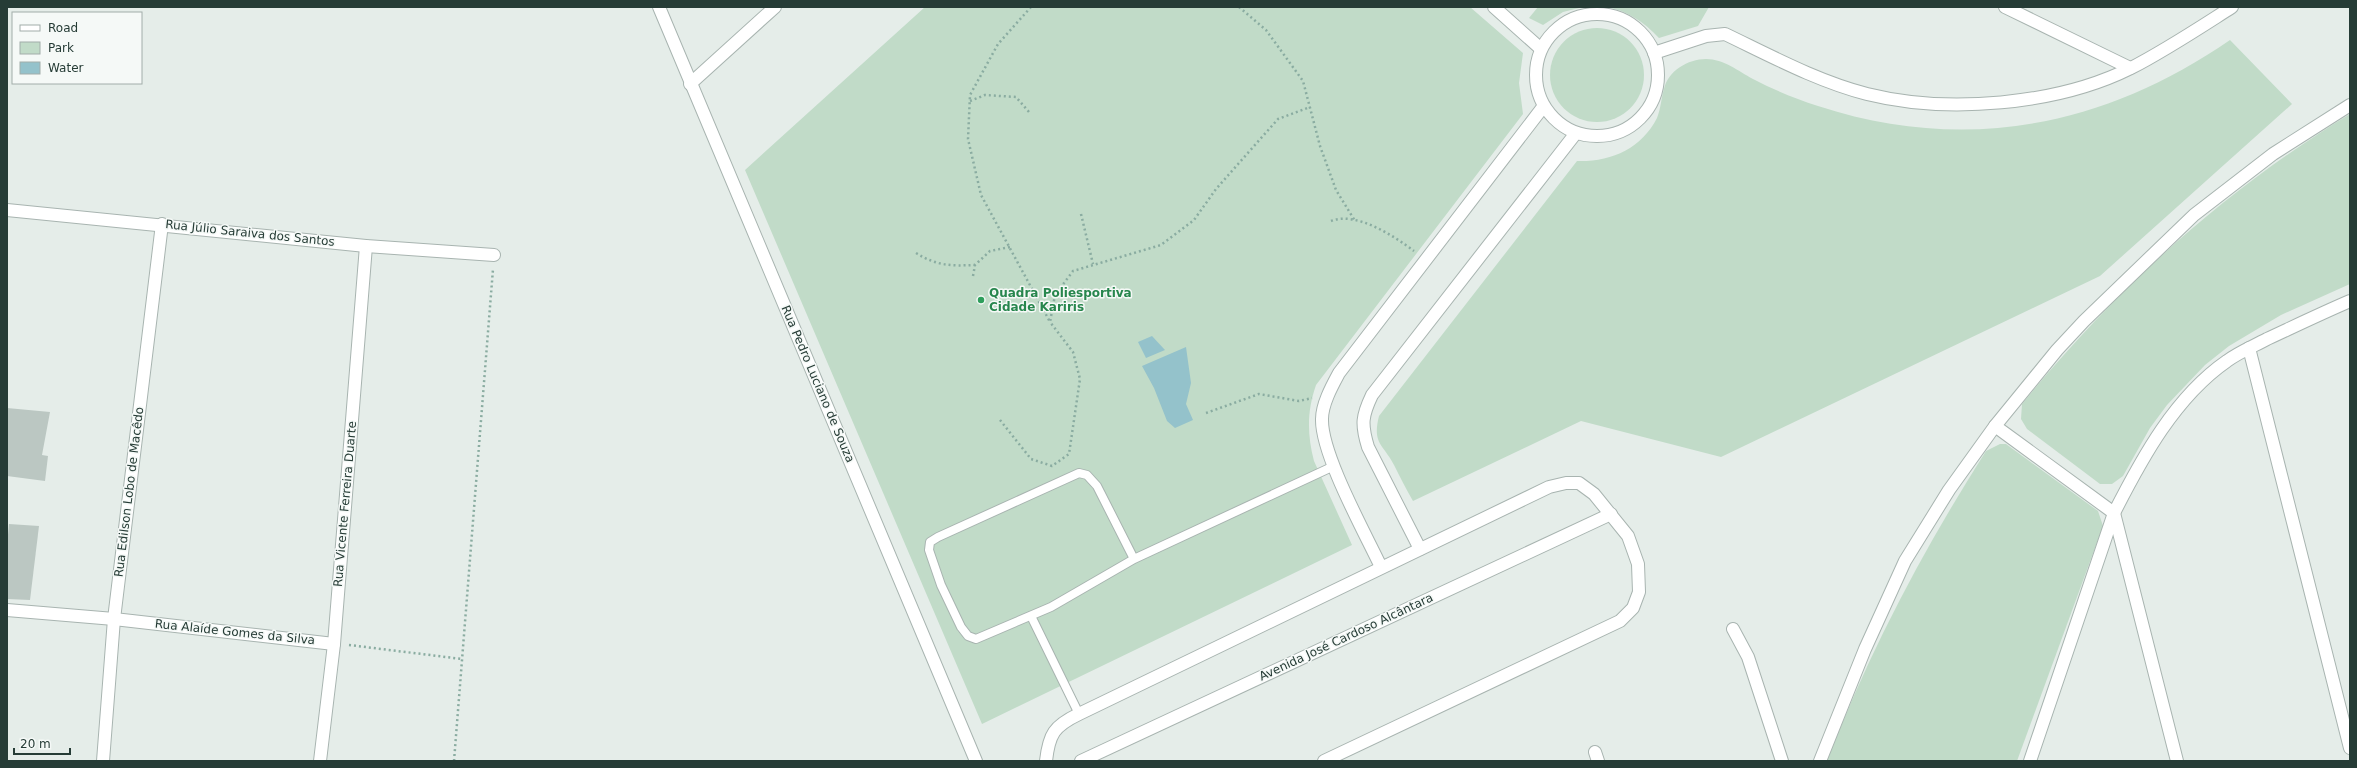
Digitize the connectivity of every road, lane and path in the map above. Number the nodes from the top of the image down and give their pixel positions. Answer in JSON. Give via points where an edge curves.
{"nodes":[{"id":1,"x":659,"y":7,"type":"edge"},
{"id":2,"x":775,"y":7,"type":"edge"},
{"id":3,"x":1031,"y":7,"type":"edge"},
{"id":4,"x":1240,"y":7,"type":"edge"},
{"id":5,"x":1494,"y":7,"type":"edge"},
{"id":6,"x":2005,"y":7,"type":"edge"},
{"id":7,"x":2232,"y":7,"type":"edge"},
{"id":8,"x":1541,"y":48,"type":"junction"},
{"id":9,"x":1654,"y":53,"type":"junction"},
{"id":10,"x":2130,"y":68,"type":"junction"},
{"id":11,"x":690,"y":84,"type":"junction"},
{"id":12,"x":970,"y":101,"type":"junction"},
{"id":13,"x":2350,"y":105,"type":"edge"},
{"id":14,"x":1310,"y":107,"type":"junction"},
{"id":15,"x":1544,"y":107,"type":"junction"},
{"id":16,"x":1029,"y":112,"type":"dead end"},
{"id":17,"x":1576,"y":134,"type":"junction"},
{"id":18,"x":7,"y":210,"type":"edge"},
{"id":19,"x":1081,"y":214,"type":"dead end"},
{"id":20,"x":1331,"y":221,"type":"dead end"},
{"id":21,"x":1355,"y":221,"type":"junction"},
{"id":22,"x":162,"y":224,"type":"junction"},
{"id":23,"x":366,"y":246,"type":"junction"},
{"id":24,"x":1010,"y":247,"type":"junction"},
{"id":25,"x":916,"y":253,"type":"dead end"},
{"id":26,"x":494,"y":255,"type":"joint"},
{"id":27,"x":1426,"y":260,"type":"junction"},
{"id":28,"x":1094,"y":264,"type":"junction"},
{"id":29,"x":974,"y":265,"type":"junction"},
{"id":30,"x":973,"y":276,"type":"dead end"},
{"id":31,"x":2350,"y":300,"type":"edge"},
{"id":32,"x":1050,"y":322,"type":"junction"},
{"id":33,"x":2249,"y":348,"type":"junction"},
{"id":34,"x":1328,"y":396,"type":"junction"},
{"id":35,"x":1206,"y":413,"type":"dead end"},
{"id":36,"x":1000,"y":420,"type":"dead end"},
{"id":37,"x":1995,"y":426,"type":"junction"},
{"id":38,"x":1334,"y":466,"type":"junction"},
{"id":39,"x":2114,"y":513,"type":"junction"},
{"id":40,"x":1611,"y":514,"type":"junction"},
{"id":41,"x":1420,"y":549,"type":"junction"},
{"id":42,"x":1134,"y":559,"type":"junction"},
{"id":43,"x":1382,"y":567,"type":"junction"},
{"id":44,"x":7,"y":610,"type":"edge"},
{"id":45,"x":1032,"y":616,"type":"junction"},
{"id":46,"x":114,"y":618,"type":"junction"},
{"id":47,"x":1732,"y":629,"type":"dead end"},
{"id":48,"x":334,"y":644,"type":"junction"},
{"id":49,"x":462,"y":659,"type":"junction"},
{"id":50,"x":1078,"y":714,"type":"junction"},
{"id":51,"x":2350,"y":748,"type":"edge"},
{"id":52,"x":103,"y":761,"type":"edge"},
{"id":53,"x":320,"y":761,"type":"edge"},
{"id":54,"x":454,"y":761,"type":"edge"},
{"id":55,"x":976,"y":761,"type":"edge"},
{"id":56,"x":1046,"y":761,"type":"edge"},
{"id":57,"x":1081,"y":761,"type":"edge"},
{"id":58,"x":1324,"y":761,"type":"edge"},
{"id":59,"x":1782,"y":761,"type":"edge"},
{"id":60,"x":1820,"y":761,"type":"edge"},
{"id":61,"x":2030,"y":761,"type":"edge"},
{"id":62,"x":2177,"y":761,"type":"edge"}],
"edges":[{"from":1,"to":11,"type":"street","name":"Rua Pedro Luciano de Souza"},
{"from":2,"to":11,"type":"street"},
{"from":3,"to":12,"type":"path","via":[[998,44],[970,95]]},
{"from":4,"to":14,"type":"path","via":[[1266,30],[1303,81]]},
{"from":5,"to":8,"type":"street"},
{"from":6,"to":10,"type":"street"},
{"from":7,"to":10,"type":"street"},
{"from":8,"to":9,"type":"street","via":[[1553,31],[1564,23],[1590,14],[1610,15],[1630,23],[1644,36]]},
{"from":8,"to":15,"type":"street","via":[[1535,68],[1537,89]]},
{"from":9,"to":10,"type":"street","via":[[1706,36],[1725,34],[1832,83],[1868,94],[1950,106],[2012,101],[2069,90]]},
{"from":9,"to":17,"type":"street","via":[[1658,73],[1656,93],[1647,111],[1616,134],[1596,137]]},
{"from":11,"to":55,"type":"street","name":"Rua Pedro Luciano de Souza"},
{"from":12,"to":16,"type":"path","via":[[985,95],[1016,97]]},
{"from":12,"to":24,"type":"path","via":[[968,139],[982,195]]},
{"from":13,"to":37,"type":"street","via":[[2273,154],[2194,215],[2084,321]]},
{"from":14,"to":21,"type":"path","via":[[1320,146],[1336,190]]},
{"from":14,"to":28,"type":"path","via":[[1278,119],[1216,189],[1194,220],[1167,241],[1161,245]]},
{"from":15,"to":17,"type":"street"},
{"from":15,"to":27,"type":"street"},
{"from":17,"to":41,"type":"street","via":[[1372,395],[1363,414],[1363,430],[1368,447]]},
{"from":18,"to":22,"type":"street","name":"Rua Júlio Saraiva dos Santos"},
{"from":19,"to":28,"type":"path"},
{"from":20,"to":21,"type":"path","via":[[1341,217]]},
{"from":21,"to":27,"type":"path","via":[[1391,234]]},
{"from":22,"to":23,"type":"street","name":"Rua Júlio Saraiva dos Santos"},
{"from":22,"to":46,"type":"street","name":"Rua Edilson Lobo de Macêdo"},
{"from":23,"to":26,"type":"street","name":"Rua Júlio Saraiva dos Santos"},
{"from":23,"to":48,"type":"street","name":"Rua Vicente Ferreira Duarte"},
{"from":24,"to":29,"type":"path","via":[[990,251]]},
{"from":24,"to":32,"type":"path"},
{"from":25,"to":29,"type":"path","via":[[931,262],[954,266]]},
{"from":26,"to":49,"type":"path"},
{"from":27,"to":34,"type":"street","via":[[1339,373]]},
{"from":28,"to":32,"type":"path","via":[[1073,271],[1054,295]]},
{"from":29,"to":30,"type":"path"},
{"from":31,"to":33,"type":"street"},
{"from":32,"to":36,"type":"path","via":[[1073,352],[1080,380],[1069,454],[1052,466],[1031,459]]},
{"from":33,"to":39,"type":"street","via":[[2228,360],[2207,377],[2171,417],[2131,479]]},
{"from":33,"to":51,"type":"street"},
{"from":34,"to":35,"type":"path","via":[[1299,401],[1259,394]]},
{"from":34,"to":38,"type":"street","via":[[1322,418],[1324,437]]},
{"from":37,"to":39,"type":"street"},
{"from":37,"to":60,"type":"street","via":[[1949,490],[1905,561],[1865,649]]},
{"from":38,"to":42,"type":"lane"},
{"from":38,"to":43,"type":"street"},
{"from":39,"to":61,"type":"street"},
{"from":39,"to":62,"type":"street"},
{"from":40,"to":41,"type":"street","via":[[1594,494],[1579,483],[1566,483],[1549,487]]},
{"from":40,"to":57,"type":"street","name":"Avenida José Cardoso Alcântara"},
{"from":40,"to":58,"type":"street","via":[[1628,536],[1638,564],[1638,592],[1633,608],[1620,621]]},
{"from":41,"to":43,"type":"street"},
{"from":42,"to":45,"type":"lane"},
{"from":42,"to":45,"type":"lane","via":[[1098,486],[1087,475],[1079,473],[930,542],[929,550],[941,585],[968,636],[976,639],[987,636]]},
{"from":43,"to":50,"type":"street"},
{"from":44,"to":46,"type":"street","name":"Rua Alaíde Gomes da Silva"},
{"from":45,"to":50,"type":"lane"},
{"from":46,"to":48,"type":"street","name":"Rua Alaíde Gomes da Silva"},
{"from":46,"to":52,"type":"street","name":"Rua Edilson Lobo de Macêdo"},
{"from":47,"to":59,"type":"street","via":[[1748,657]]},
{"from":48,"to":49,"type":"path"},
{"from":48,"to":53,"type":"street","name":"Rua Vicente Ferreira Duarte"},
{"from":49,"to":54,"type":"path"},
{"from":50,"to":56,"type":"street","via":[[1063,721],[1054,730],[1048,741]]}]}
